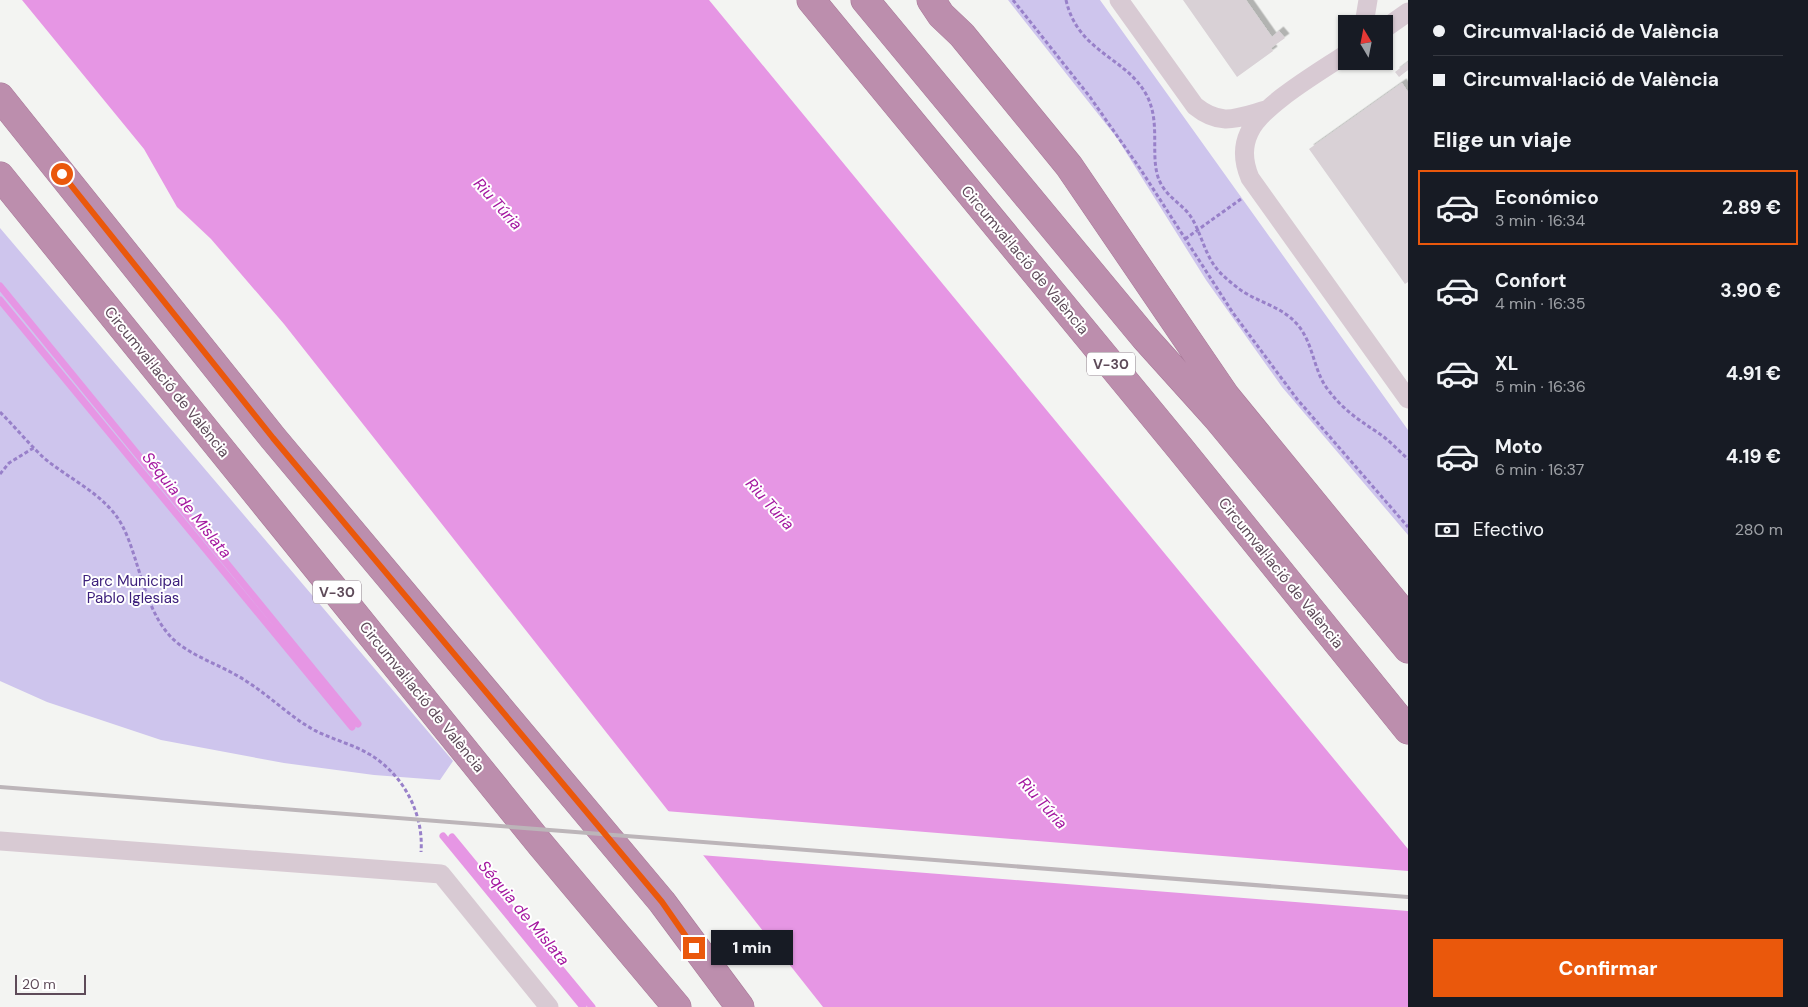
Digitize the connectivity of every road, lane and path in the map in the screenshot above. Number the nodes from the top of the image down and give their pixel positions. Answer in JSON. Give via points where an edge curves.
{"nodes":[{"id":1,"x":810,"y":0,"type":"edge"},
{"id":2,"x":866,"y":0,"type":"edge"},
{"id":3,"x":931,"y":0,"type":"edge"},
{"id":4,"x":944,"y":0,"type":"edge"},
{"id":5,"x":1013,"y":0,"type":"edge"},
{"id":6,"x":1066,"y":0,"type":"edge"},
{"id":7,"x":1119,"y":0,"type":"edge"},
{"id":8,"x":1408,"y":12,"type":"edge"},
{"id":9,"x":1393,"y":22,"type":"edge"},
{"id":10,"x":962,"y":35,"type":"junction"},
{"id":11,"x":1338,"y":60,"type":"edge"},
{"id":12,"x":0,"y":97,"type":"edge"},
{"id":13,"x":1266,"y":110,"type":"junction"},
{"id":14,"x":0,"y":176,"type":"edge"},
{"id":15,"x":1245,"y":196,"type":"dead end"},
{"id":16,"x":1198,"y":230,"type":"junction"},
{"id":17,"x":1184,"y":239,"type":"junction"},
{"id":18,"x":1408,"y":399,"type":"edge"},
{"id":19,"x":0,"y":412,"type":"edge"},
{"id":20,"x":35,"y":448,"type":"junction"},
{"id":21,"x":1408,"y":459,"type":"edge"},
{"id":22,"x":0,"y":474,"type":"edge"},
{"id":23,"x":1408,"y":527,"type":"edge"},
{"id":24,"x":1408,"y":619,"type":"edge"},
{"id":25,"x":1408,"y":649,"type":"edge"},
{"id":26,"x":1408,"y":730,"type":"edge"},
{"id":27,"x":0,"y":841,"type":"edge"},
{"id":28,"x":419,"y":873,"type":"junction"},
{"id":29,"x":549,"y":1007,"type":"edge"},
{"id":30,"x":677,"y":1007,"type":"edge"},
{"id":31,"x":740,"y":1007,"type":"edge"}],
"edges":[{"from":1,"to":26,"type":"highway","name":"Circumval·lació de València","number":"V-30"},
{"from":2,"to":25,"type":"highway","number":"V-30","via":[[1145,338],[1217,418]]},
{"from":3,"to":10,"type":"highway"},
{"from":4,"to":10,"type":"highway"},
{"from":5,"to":17,"type":"path","via":[[1090,96]]},
{"from":6,"to":16,"type":"path","via":[[1082,34],[1147,95],[1156,131],[1155,167],[1159,181]]},
{"from":7,"to":13,"type":"street","via":[[1195,106],[1205,114],[1214,119],[1231,119]]},
{"from":8,"to":9,"type":"street"},
{"from":10,"to":24,"type":"highway","via":[[1069,166],[1225,395]]},
{"from":11,"to":13,"type":"street"},
{"from":12,"to":31,"type":"highway","via":[[273,438],[662,902]]},
{"from":13,"to":18,"type":"street","via":[[1249,132],[1244,151],[1250,178]]},
{"from":14,"to":30,"type":"highway","name":"Circumval·lació de València","number":"V-30","via":[[540,845]]},
{"from":15,"to":16,"type":"path"},
{"from":16,"to":17,"type":"path"},
{"from":16,"to":21,"type":"path","via":[[1213,264],[1223,276],[1240,290],[1297,323],[1307,338],[1324,385],[1335,399]]},
{"from":17,"to":23,"type":"path","via":[[1233,313],[1297,399]]},
{"from":19,"to":20,"type":"path"},
{"from":20,"to":22,"type":"path","via":[[8,462]]},
{"from":20,"to":28,"type":"path","via":[[104,502],[122,526],[158,619],[178,644],[246,680],[313,729],[368,754],[397,777],[416,810],[422,838]]},
{"from":27,"to":28,"type":"street"},
{"from":28,"to":29,"type":"street","via":[[441,874]]}]}
